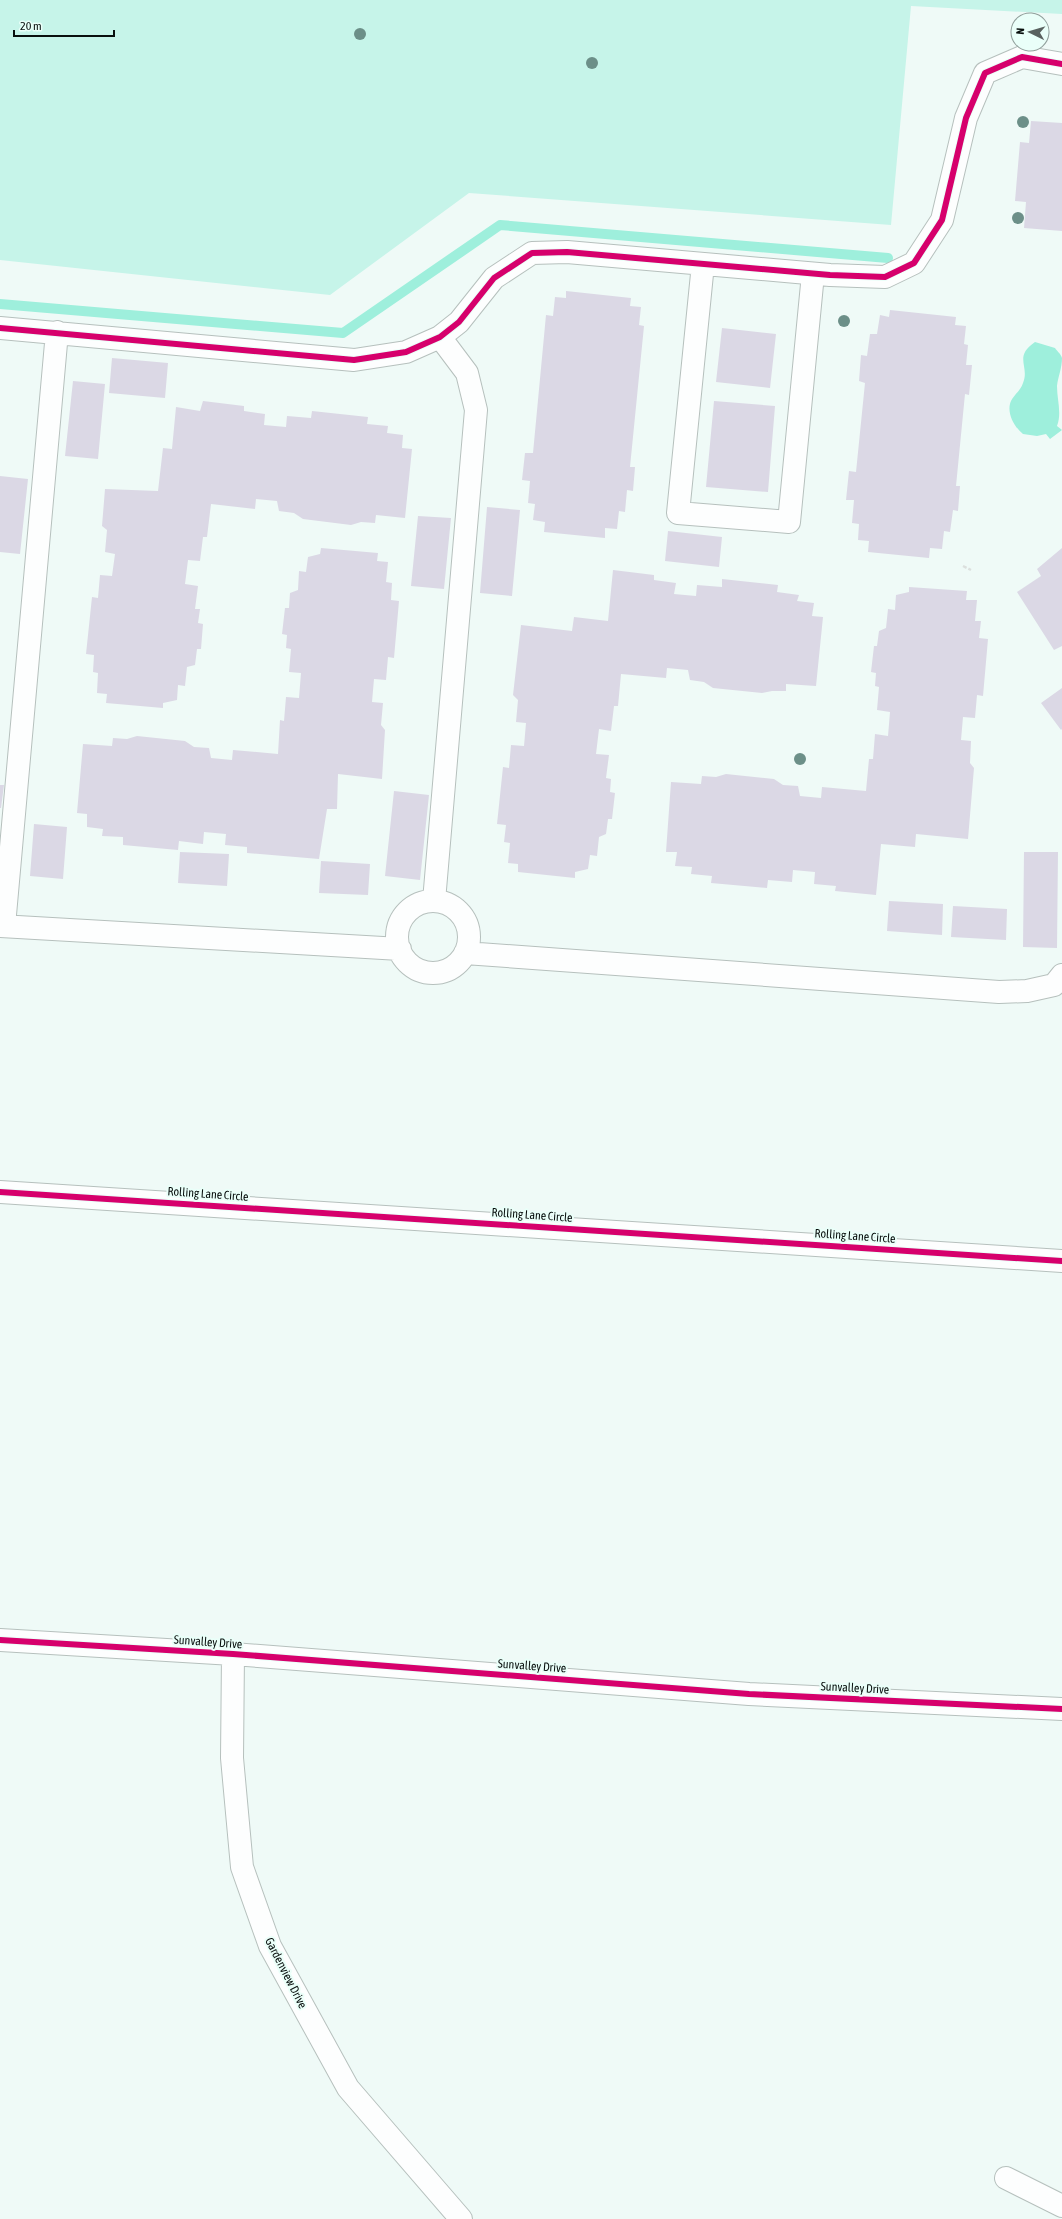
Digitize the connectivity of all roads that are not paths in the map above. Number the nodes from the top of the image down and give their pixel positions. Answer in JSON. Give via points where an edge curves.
{"nodes":[{"id":1,"x":1062,"y":64,"type":"edge"},
{"id":2,"x":703,"y":264,"type":"junction"},
{"id":3,"x":813,"y":274,"type":"junction"},
{"id":4,"x":0,"y":328,"type":"edge"},
{"id":5,"x":57,"y":332,"type":"junction"},
{"id":6,"x":440,"y":337,"type":"junction"},
{"id":7,"x":434,"y":901,"type":"junction"},
{"id":8,"x":2,"y":926,"type":"edge"},
{"id":9,"x":400,"y":949,"type":"junction"},
{"id":10,"x":465,"y":953,"type":"junction"},
{"id":11,"x":1062,"y":975,"type":"edge"},
{"id":12,"x":0,"y":1192,"type":"edge"},
{"id":13,"x":1062,"y":1261,"type":"edge"},
{"id":14,"x":0,"y":1640,"type":"edge"},
{"id":15,"x":233,"y":1654,"type":"junction"},
{"id":16,"x":1062,"y":1709,"type":"edge"},
{"id":17,"x":1006,"y":2178,"type":"dead end"},
{"id":18,"x":1062,"y":2206,"type":"edge"},
{"id":19,"x":461,"y":2219,"type":"edge"}],
"edges":[{"from":1,"to":3,"type":"street","via":[[1022,57],[985,73],[966,118],[942,220],[914,263],[885,277]]},
{"from":2,"to":3,"type":"street"},
{"from":2,"to":3,"type":"street","via":[[678,513],[789,522]]},
{"from":2,"to":6,"type":"street","via":[[567,252],[532,253],[494,278],[459,322]]},
{"from":4,"to":5,"type":"street"},
{"from":5,"to":6,"type":"street","via":[[354,360],[406,352]]},
{"from":5,"to":8,"type":"street"},
{"from":6,"to":7,"type":"street","via":[[467,373],[476,410]]},
{"from":7,"to":9,"type":"street","via":[[420,903],[409,909],[402,918],[398,930]]},
{"from":7,"to":10,"type":"street","via":[[454,907],[462,916],[468,927],[469,938]]},
{"from":8,"to":9,"type":"street"},
{"from":9,"to":10,"type":"street","via":[[408,962],[429,973],[452,968]]},
{"from":10,"to":11,"type":"street","via":[[999,992],[1027,991],[1054,985]]},
{"from":12,"to":13,"type":"street","name":"Rolling Lane Circle"},
{"from":14,"to":15,"type":"street","name":"Sunvalley Drive"},
{"from":15,"to":16,"type":"street","name":"Sunvalley Drive","via":[[750,1694]]},
{"from":15,"to":19,"type":"street","name":"Gardenview Drive","via":[[232,1758],[242,1867],[270,1946],[348,2088]]},
{"from":17,"to":18,"type":"street"}]}
